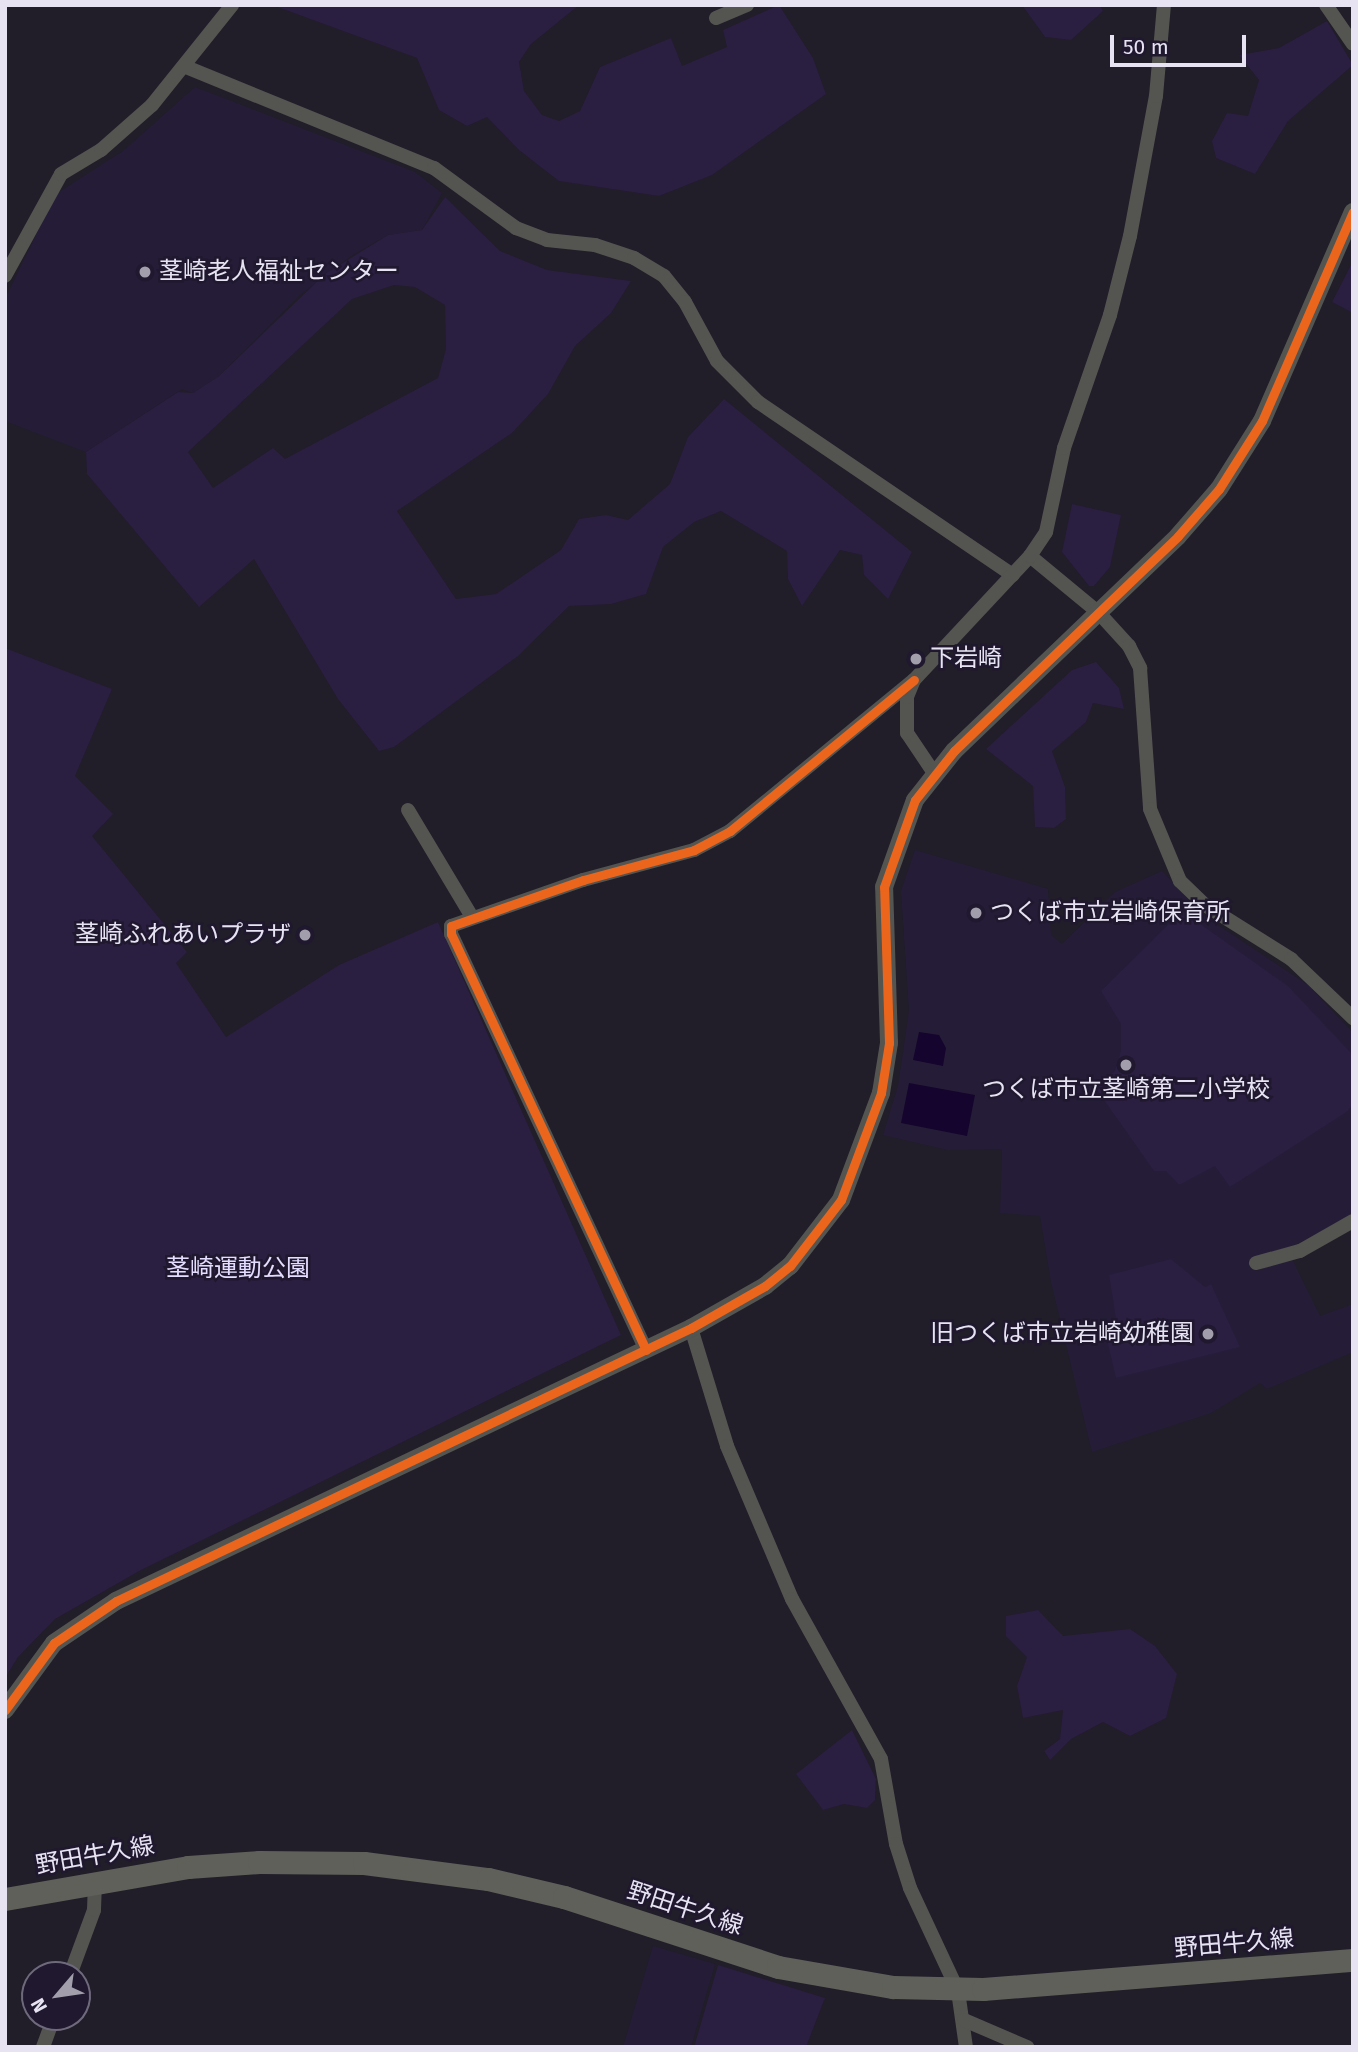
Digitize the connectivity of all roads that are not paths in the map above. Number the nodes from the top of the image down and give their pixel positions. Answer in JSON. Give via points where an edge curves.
{"nodes":[{"id":1,"x":232,"y":5,"type":"edge"},
{"id":2,"x":747,"y":5,"type":"edge"},
{"id":3,"x":1164,"y":5,"type":"edge"},
{"id":4,"x":1326,"y":5,"type":"edge"},
{"id":5,"x":716,"y":18,"type":"dead end"},
{"id":6,"x":1353,"y":44,"type":"edge"},
{"id":7,"x":186,"y":67,"type":"junction"},
{"id":8,"x":1353,"y":212,"type":"edge"},
{"id":9,"x":5,"y":276,"type":"edge"},
{"id":10,"x":1030,"y":556,"type":"junction"},
{"id":11,"x":1013,"y":575,"type":"junction"},
{"id":12,"x":1099,"y":613,"type":"junction"},
{"id":13,"x":914,"y":680,"type":"junction"},
{"id":14,"x":934,"y":773,"type":"junction"},
{"id":15,"x":408,"y":810,"type":"dead end"},
{"id":16,"x":472,"y":917,"type":"junction"},
{"id":17,"x":1353,"y":1018,"type":"edge"},
{"id":18,"x":1353,"y":1221,"type":"edge"},
{"id":19,"x":1256,"y":1263,"type":"dead end"},
{"id":20,"x":691,"y":1328,"type":"junction"},
{"id":21,"x":646,"y":1350,"type":"junction"},
{"id":22,"x":5,"y":1710,"type":"edge"},
{"id":23,"x":95,"y":1883,"type":"junction"},
{"id":24,"x":5,"y":1899,"type":"edge"},
{"id":25,"x":1353,"y":1960,"type":"edge"},
{"id":26,"x":75,"y":1961,"type":"edge"},
{"id":27,"x":958,"y":1991,"type":"junction"},
{"id":28,"x":964,"y":2020,"type":"junction"},
{"id":29,"x":966,"y":2047,"type":"edge"},
{"id":30,"x":1027,"y":2047,"type":"edge"}],
"edges":[{"from":1,"to":7,"type":"street"},
{"from":2,"to":5,"type":"street"},
{"from":3,"to":10,"type":"street","via":[[1156,96],[1130,236],[1110,315],[1067,437],[1046,532]]},
{"from":4,"to":6,"type":"street"},
{"from":7,"to":9,"type":"street","via":[[128,129],[61,174]]},
{"from":7,"to":11,"type":"street","via":[[434,168],[516,228],[547,240],[595,245],[634,258],[664,276],[685,302],[717,361],[758,402]]},
{"from":8,"to":12,"type":"street","via":[[1279,385],[1240,458],[1178,536]]},
{"from":10,"to":11,"type":"street"},
{"from":10,"to":12,"type":"street"},
{"from":11,"to":13,"type":"street"},
{"from":12,"to":14,"type":"street"},
{"from":12,"to":17,"type":"street","via":[[1129,646],[1140,668],[1150,809],[1180,881],[1205,905],[1291,959]]},
{"from":13,"to":14,"type":"street","via":[[907,697],[907,733]]},
{"from":13,"to":16,"type":"street","via":[[730,831],[694,850]]},
{"from":14,"to":20,"type":"street","via":[[902,826],[884,887],[889,1043],[881,1093],[853,1175],[818,1234],[790,1266],[765,1286]]},
{"from":15,"to":16,"type":"street"},
{"from":16,"to":21,"type":"street","via":[[451,926],[451,934]]},
{"from":18,"to":19,"type":"street","via":[[1300,1251]]},
{"from":20,"to":21,"type":"street"},
{"from":20,"to":27,"type":"street","via":[[727,1446],[792,1599],[881,1759],[906,1877]]},
{"from":21,"to":22,"type":"street","via":[[116,1601],[54,1643]]},
{"from":23,"to":24,"type":"main road","name":"野田牛久線"},
{"from":23,"to":26,"type":"street","via":[[94,1910]]},
{"from":23,"to":27,"type":"main road","name":"野田牛久線","via":[[236,1863],[405,1867],[488,1878],[564,1897],[778,1967],[834,1980]]},
{"from":25,"to":27,"type":"main road","name":"野田牛久線"},
{"from":27,"to":28,"type":"street"},
{"from":28,"to":29,"type":"street"},
{"from":28,"to":30,"type":"street"}]}
